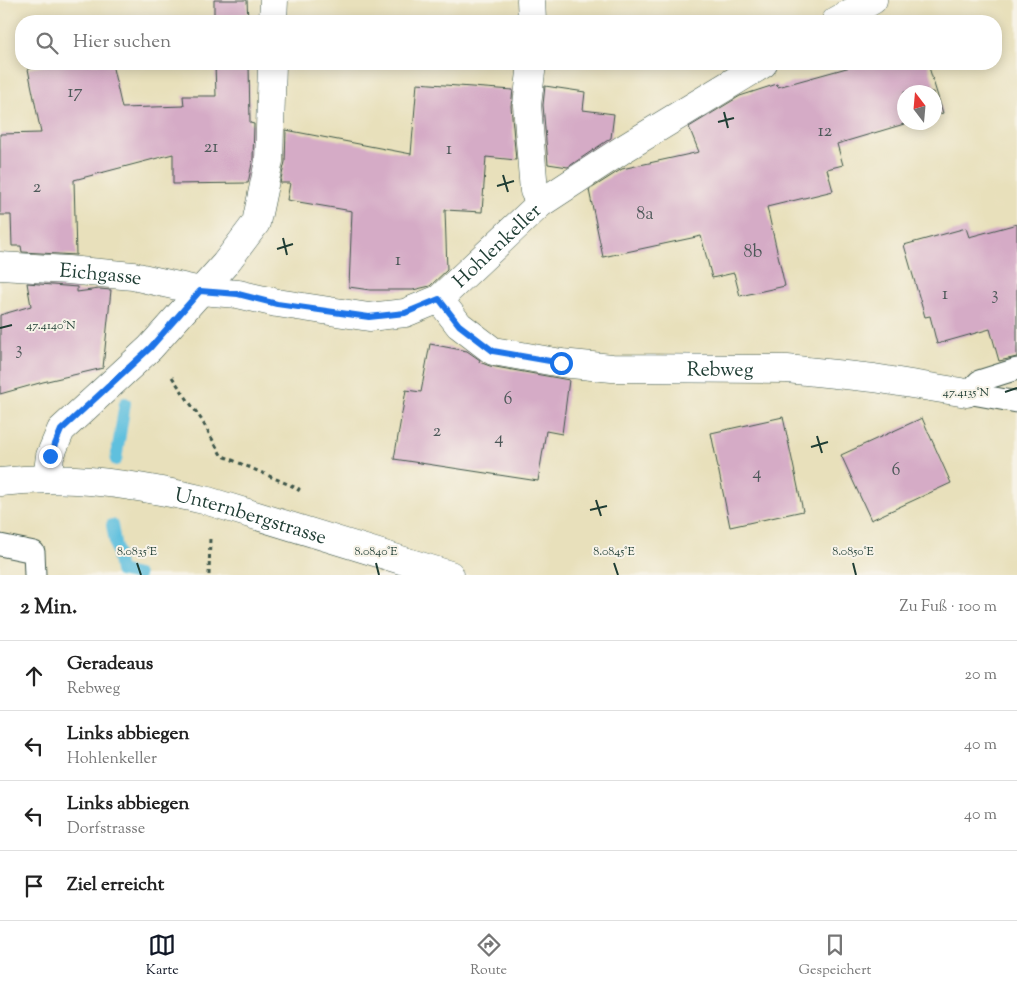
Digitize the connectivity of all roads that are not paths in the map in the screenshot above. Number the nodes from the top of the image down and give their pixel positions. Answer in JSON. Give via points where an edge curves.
{"nodes":[{"id":1,"x":274,"y":0,"type":"edge"},
{"id":2,"x":531,"y":0,"type":"edge"},
{"id":3,"x":873,"y":0,"type":"edge"},
{"id":4,"x":273,"y":15,"type":"edge"},
{"id":5,"x":532,"y":15,"type":"edge"},
{"id":6,"x":847,"y":15,"type":"edge"},
{"id":7,"x":272,"y":70,"type":"edge"},
{"id":8,"x":531,"y":70,"type":"edge"},
{"id":9,"x":753,"y":70,"type":"edge"},
{"id":10,"x":541,"y":203,"type":"junction"},
{"id":11,"x":0,"y":266,"type":"edge"},
{"id":12,"x":200,"y":291,"type":"junction"},
{"id":13,"x":439,"y":299,"type":"junction"},
{"id":14,"x":1017,"y":369,"type":"edge"},
{"id":15,"x":967,"y":393,"type":"junction"},
{"id":16,"x":1017,"y":402,"type":"edge"},
{"id":17,"x":47,"y":478,"type":"junction"},
{"id":18,"x":0,"y":482,"type":"edge"},
{"id":19,"x":0,"y":545,"type":"edge"},
{"id":20,"x":35,"y":575,"type":"edge"},
{"id":21,"x":450,"y":575,"type":"edge"}],
"edges":[{"from":1,"to":4,"type":"street"},
{"from":2,"to":5,"type":"street"},
{"from":3,"to":6,"type":"street"},
{"from":7,"to":12,"type":"street","via":[[269,161],[256,223]]},
{"from":8,"to":10,"type":"street","via":[[527,105],[534,191]]},
{"from":9,"to":10,"type":"street","name":"Hohlenkeller"},
{"from":10,"to":13,"type":"street","name":"Hohlenkeller"},
{"from":11,"to":12,"type":"street","name":"Eichgasse","via":[[133,276]]},
{"from":12,"to":13,"type":"street","name":"Hohlenkeller","via":[[238,294],[277,304],[369,317],[405,313]]},
{"from":12,"to":17,"type":"street","via":[[150,348],[61,430],[50,456]]},
{"from":13,"to":15,"type":"street","name":"Rebweg","via":[[459,325],[493,351],[612,368],[787,369],[874,378]]},
{"from":14,"to":15,"type":"lane","via":[[979,381]]},
{"from":15,"to":16,"type":"lane"},
{"from":17,"to":18,"type":"street","name":"Unternbergstrasse"},
{"from":17,"to":21,"type":"street","name":"Unternbergstrasse","via":[[102,482],[208,501]]},
{"from":19,"to":20,"type":"lane","via":[[34,552]]}]}
